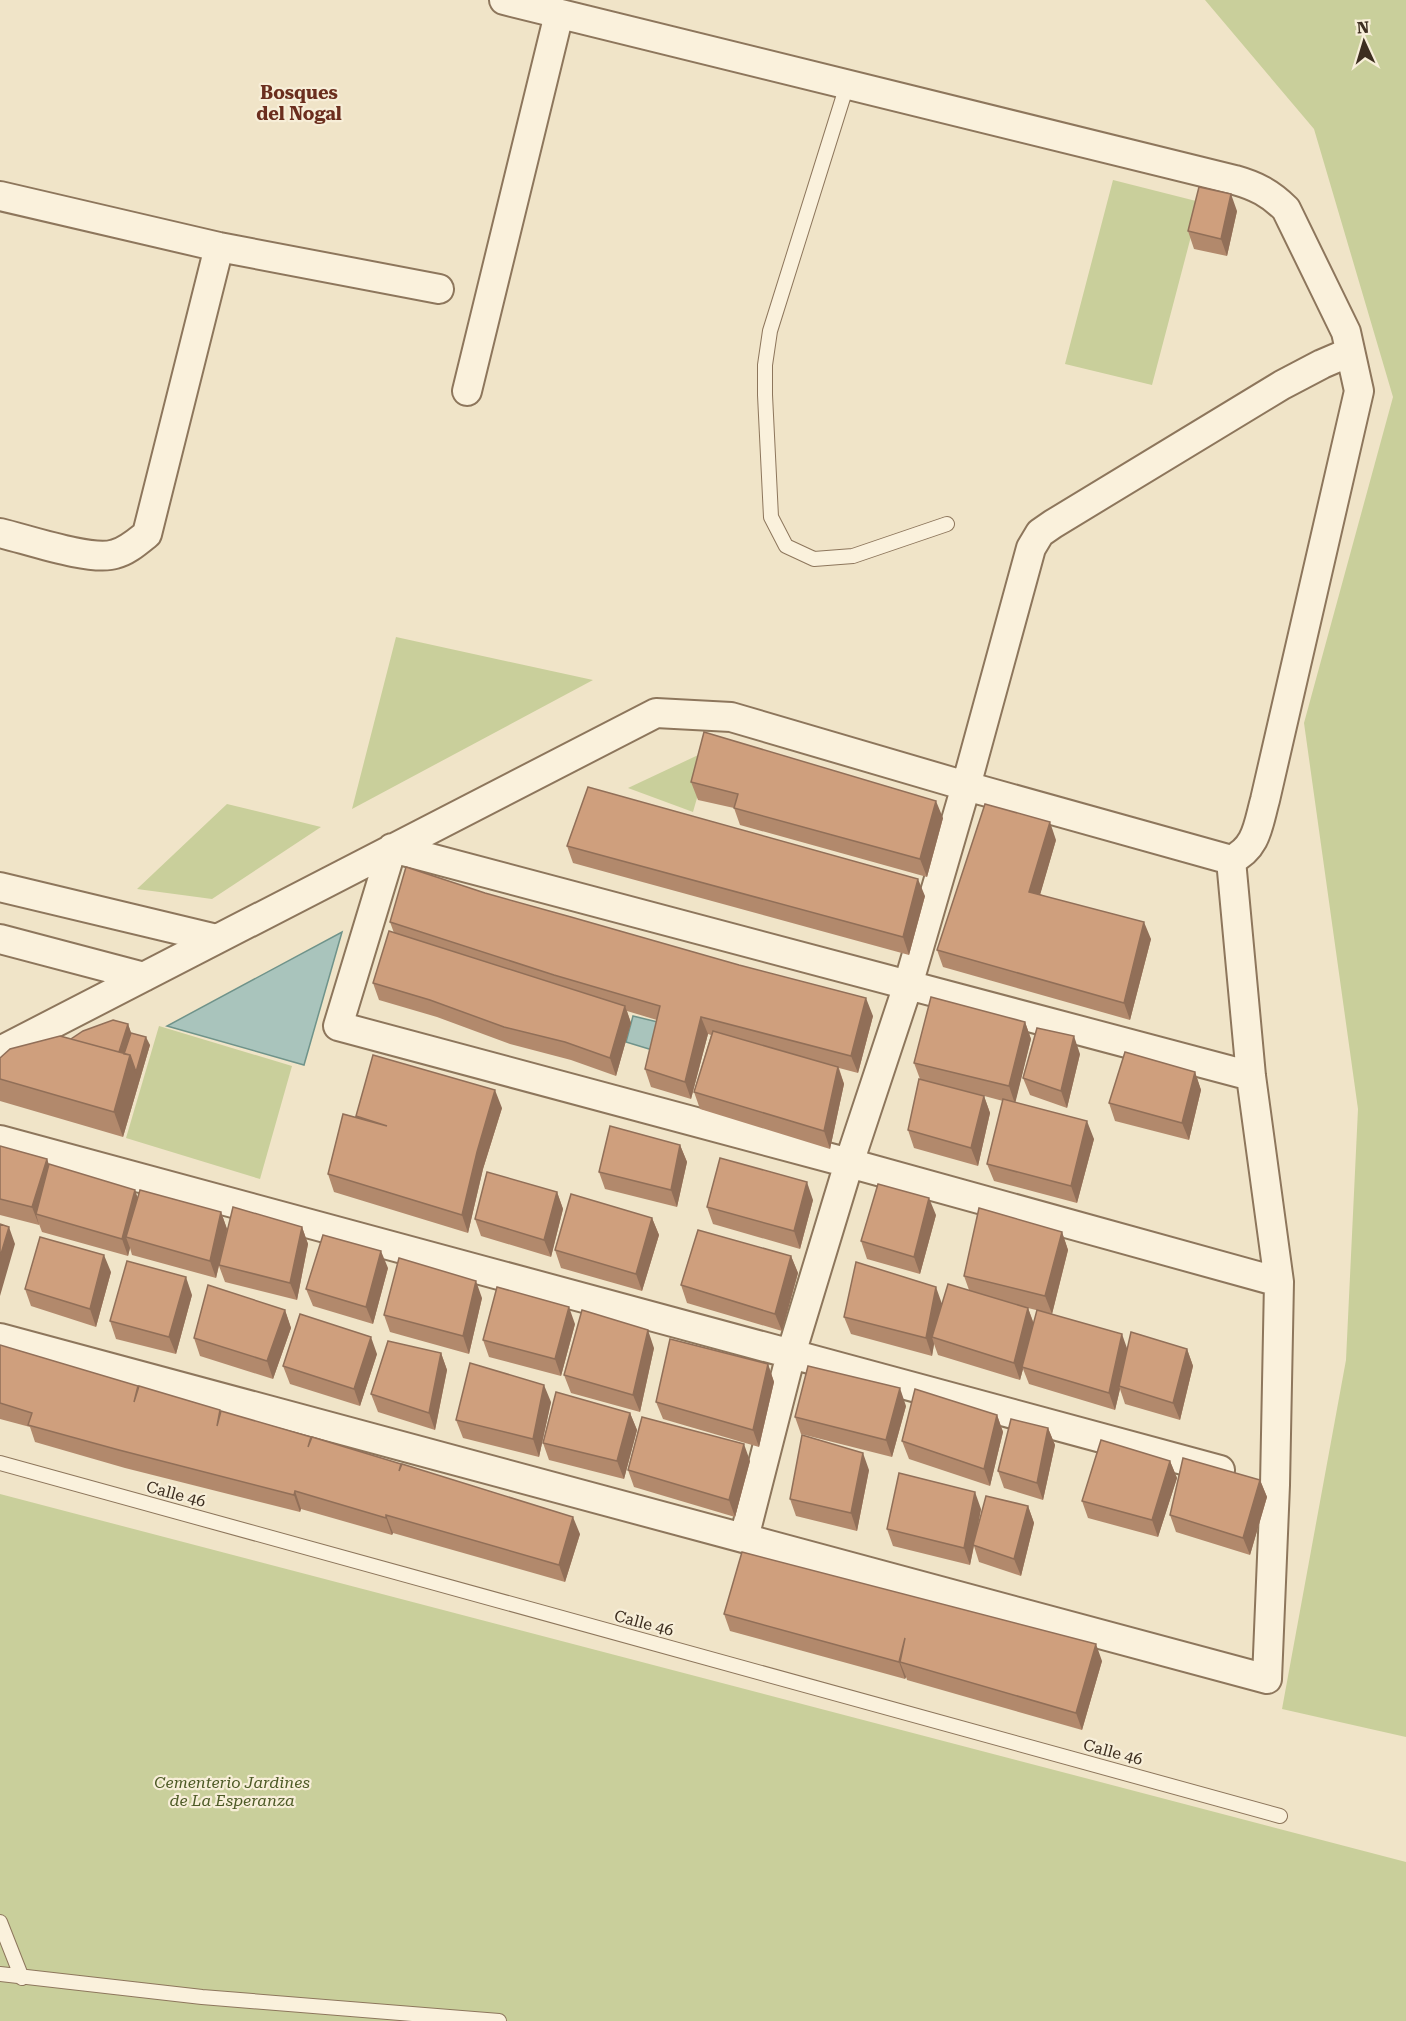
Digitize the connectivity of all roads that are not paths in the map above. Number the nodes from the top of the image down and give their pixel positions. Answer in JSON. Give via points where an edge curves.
{"nodes":[{"id":1,"x":504,"y":0,"type":"edge"},
{"id":2,"x":559,"y":14,"type":"junction"},
{"id":3,"x":847,"y":84,"type":"junction"},
{"id":4,"x":0,"y":196,"type":"edge"},
{"id":5,"x":219,"y":247,"type":"junction"},
{"id":6,"x":439,"y":289,"type":"dead end"},
{"id":7,"x":1350,"y":352,"type":"junction"},
{"id":8,"x":467,"y":391,"type":"dead end"},
{"id":9,"x":947,"y":524,"type":"dead end"},
{"id":10,"x":0,"y":532,"type":"edge"},
{"id":11,"x":966,"y":786,"type":"junction"},
{"id":12,"x":392,"y":848,"type":"junction"},
{"id":13,"x":1231,"y":860,"type":"junction"},
{"id":14,"x":0,"y":887,"type":"edge"},
{"id":15,"x":0,"y":939,"type":"edge"},
{"id":16,"x":217,"y":939,"type":"junction"},
{"id":17,"x":144,"y":977,"type":"junction"},
{"id":18,"x":908,"y":985,"type":"junction"},
{"id":19,"x":0,"y":1051,"type":"edge"},
{"id":20,"x":1251,"y":1076,"type":"junction"},
{"id":21,"x":0,"y":1140,"type":"edge"},
{"id":22,"x":849,"y":1164,"type":"junction"},
{"id":23,"x":1279,"y":1282,"type":"junction"},
{"id":24,"x":0,"y":1338,"type":"edge"},
{"id":25,"x":790,"y":1354,"type":"junction"},
{"id":26,"x":0,"y":1463,"type":"edge"},
{"id":27,"x":1256,"y":1480,"type":"junction"},
{"id":28,"x":744,"y":1538,"type":"junction"},
{"id":29,"x":1280,"y":1816,"type":"dead end"},
{"id":30,"x":0,"y":1922,"type":"edge"},
{"id":31,"x":0,"y":1974,"type":"edge"},
{"id":32,"x":22,"y":1978,"type":"junction"},
{"id":33,"x":499,"y":2021,"type":"edge"}],
"edges":[{"from":1,"to":2,"type":"street"},
{"from":2,"to":3,"type":"street"},
{"from":2,"to":8,"type":"street"},
{"from":3,"to":7,"type":"street","via":[[1263,189],[1286,209],[1346,332]]},
{"from":3,"to":9,"type":"lane","via":[[770,332],[765,395],[771,517],[786,546],[814,559],[853,556]]},
{"from":4,"to":5,"type":"street"},
{"from":5,"to":6,"type":"street"},
{"from":5,"to":10,"type":"street","via":[[147,534],[114,555],[94,556]]},
{"from":7,"to":11,"type":"street","via":[[1282,385],[1040,534],[1031,548]]},
{"from":7,"to":13,"type":"street","via":[[1359,391],[1265,800],[1253,840],[1241,855]]},
{"from":11,"to":12,"type":"street","via":[[731,717],[656,713]]},
{"from":11,"to":13,"type":"street"},
{"from":11,"to":18,"type":"street"},
{"from":12,"to":16,"type":"street"},
{"from":12,"to":18,"type":"street"},
{"from":12,"to":22,"type":"street","via":[[338,1026]]},
{"from":13,"to":20,"type":"street"},
{"from":14,"to":16,"type":"street"},
{"from":15,"to":17,"type":"street"},
{"from":16,"to":17,"type":"street"},
{"from":17,"to":19,"type":"street"},
{"from":18,"to":20,"type":"street"},
{"from":18,"to":22,"type":"street"},
{"from":20,"to":23,"type":"street"},
{"from":21,"to":25,"type":"street"},
{"from":22,"to":23,"type":"street"},
{"from":22,"to":25,"type":"street"},
{"from":23,"to":27,"type":"street"},
{"from":24,"to":28,"type":"street"},
{"from":25,"to":27,"type":"street"},
{"from":25,"to":28,"type":"street"},
{"from":26,"to":29,"type":"lane","name":"Calle 46"},
{"from":27,"to":28,"type":"street","via":[[1267,1679]]},
{"from":30,"to":32,"type":"lane"},
{"from":31,"to":32,"type":"lane"},
{"from":32,"to":33,"type":"lane","via":[[202,1998]]}]}
